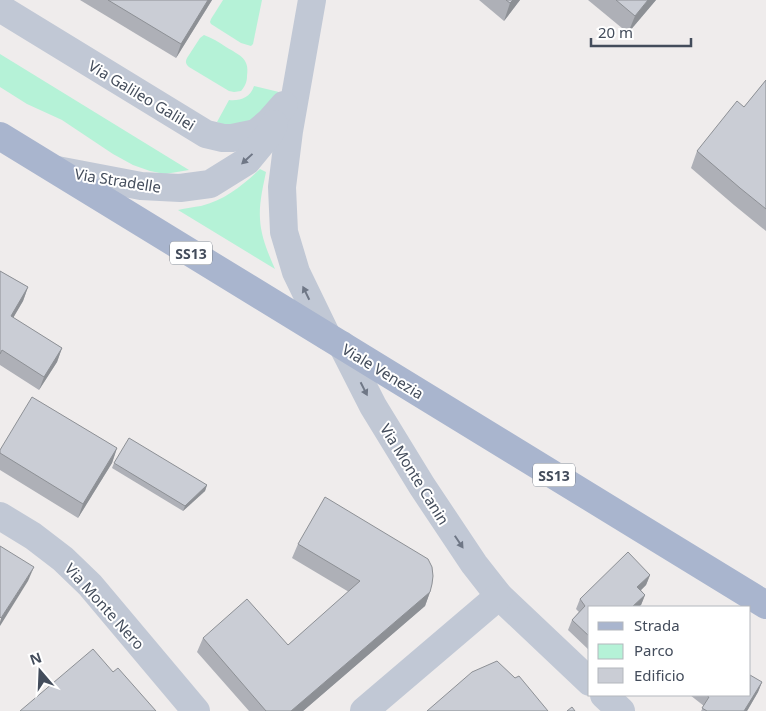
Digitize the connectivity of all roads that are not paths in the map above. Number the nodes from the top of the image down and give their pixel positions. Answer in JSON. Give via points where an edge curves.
{"nodes":[{"id":1,"x":312,"y":0,"type":"edge"},
{"id":2,"x":0,"y":8,"type":"edge"},
{"id":3,"x":299,"y":68,"type":"junction"},
{"id":4,"x":284,"y":105,"type":"junction"},
{"id":5,"x":0,"y":136,"type":"edge"},
{"id":6,"x":54,"y":170,"type":"junction"},
{"id":7,"x":335,"y":341,"type":"junction"},
{"id":8,"x":0,"y":516,"type":"edge"},
{"id":9,"x":499,"y":596,"type":"junction"},
{"id":10,"x":766,"y":605,"type":"edge"},
{"id":11,"x":588,"y":680,"type":"edge"},
{"id":12,"x":605,"y":696,"type":"edge"},
{"id":13,"x":196,"y":711,"type":"edge"},
{"id":14,"x":364,"y":711,"type":"edge"},
{"id":15,"x":621,"y":711,"type":"edge"}],
"edges":[{"from":1,"to":3,"type":"street","name":"Via Stradelle"},
{"from":2,"to":4,"type":"street","name":"Via Galileo Galilei","via":[[206,134],[232,138],[256,133]]},
{"from":3,"to":4,"type":"street","name":"Via Stradelle"},
{"from":7,"to":3,"type":"street","name":"Via Stradelle","one_way":true,"via":[[296,272],[284,232],[282,187]]},
{"from":4,"to":6,"type":"street","name":"Via Stradelle","one_way":true,"via":[[270,133],[247,161],[210,184],[180,188],[141,186]]},
{"from":5,"to":6,"type":"main road","name":"Viale Venezia","number":"SS13"},
{"from":6,"to":7,"type":"main road","name":"Viale Venezia","number":"SS13"},
{"from":7,"to":9,"type":"street","name":"Via Monte Canin","one_way":true,"via":[[422,486]]},
{"from":7,"to":10,"type":"main road","name":"Viale Venezia","number":"SS13"},
{"from":8,"to":13,"type":"street","name":"Via Monte Nero","via":[[33,536],[90,586]]},
{"from":9,"to":11,"type":"street","name":"Via Monte Canin"},
{"from":9,"to":14,"type":"street"},
{"from":12,"to":15,"type":"street"}]}
